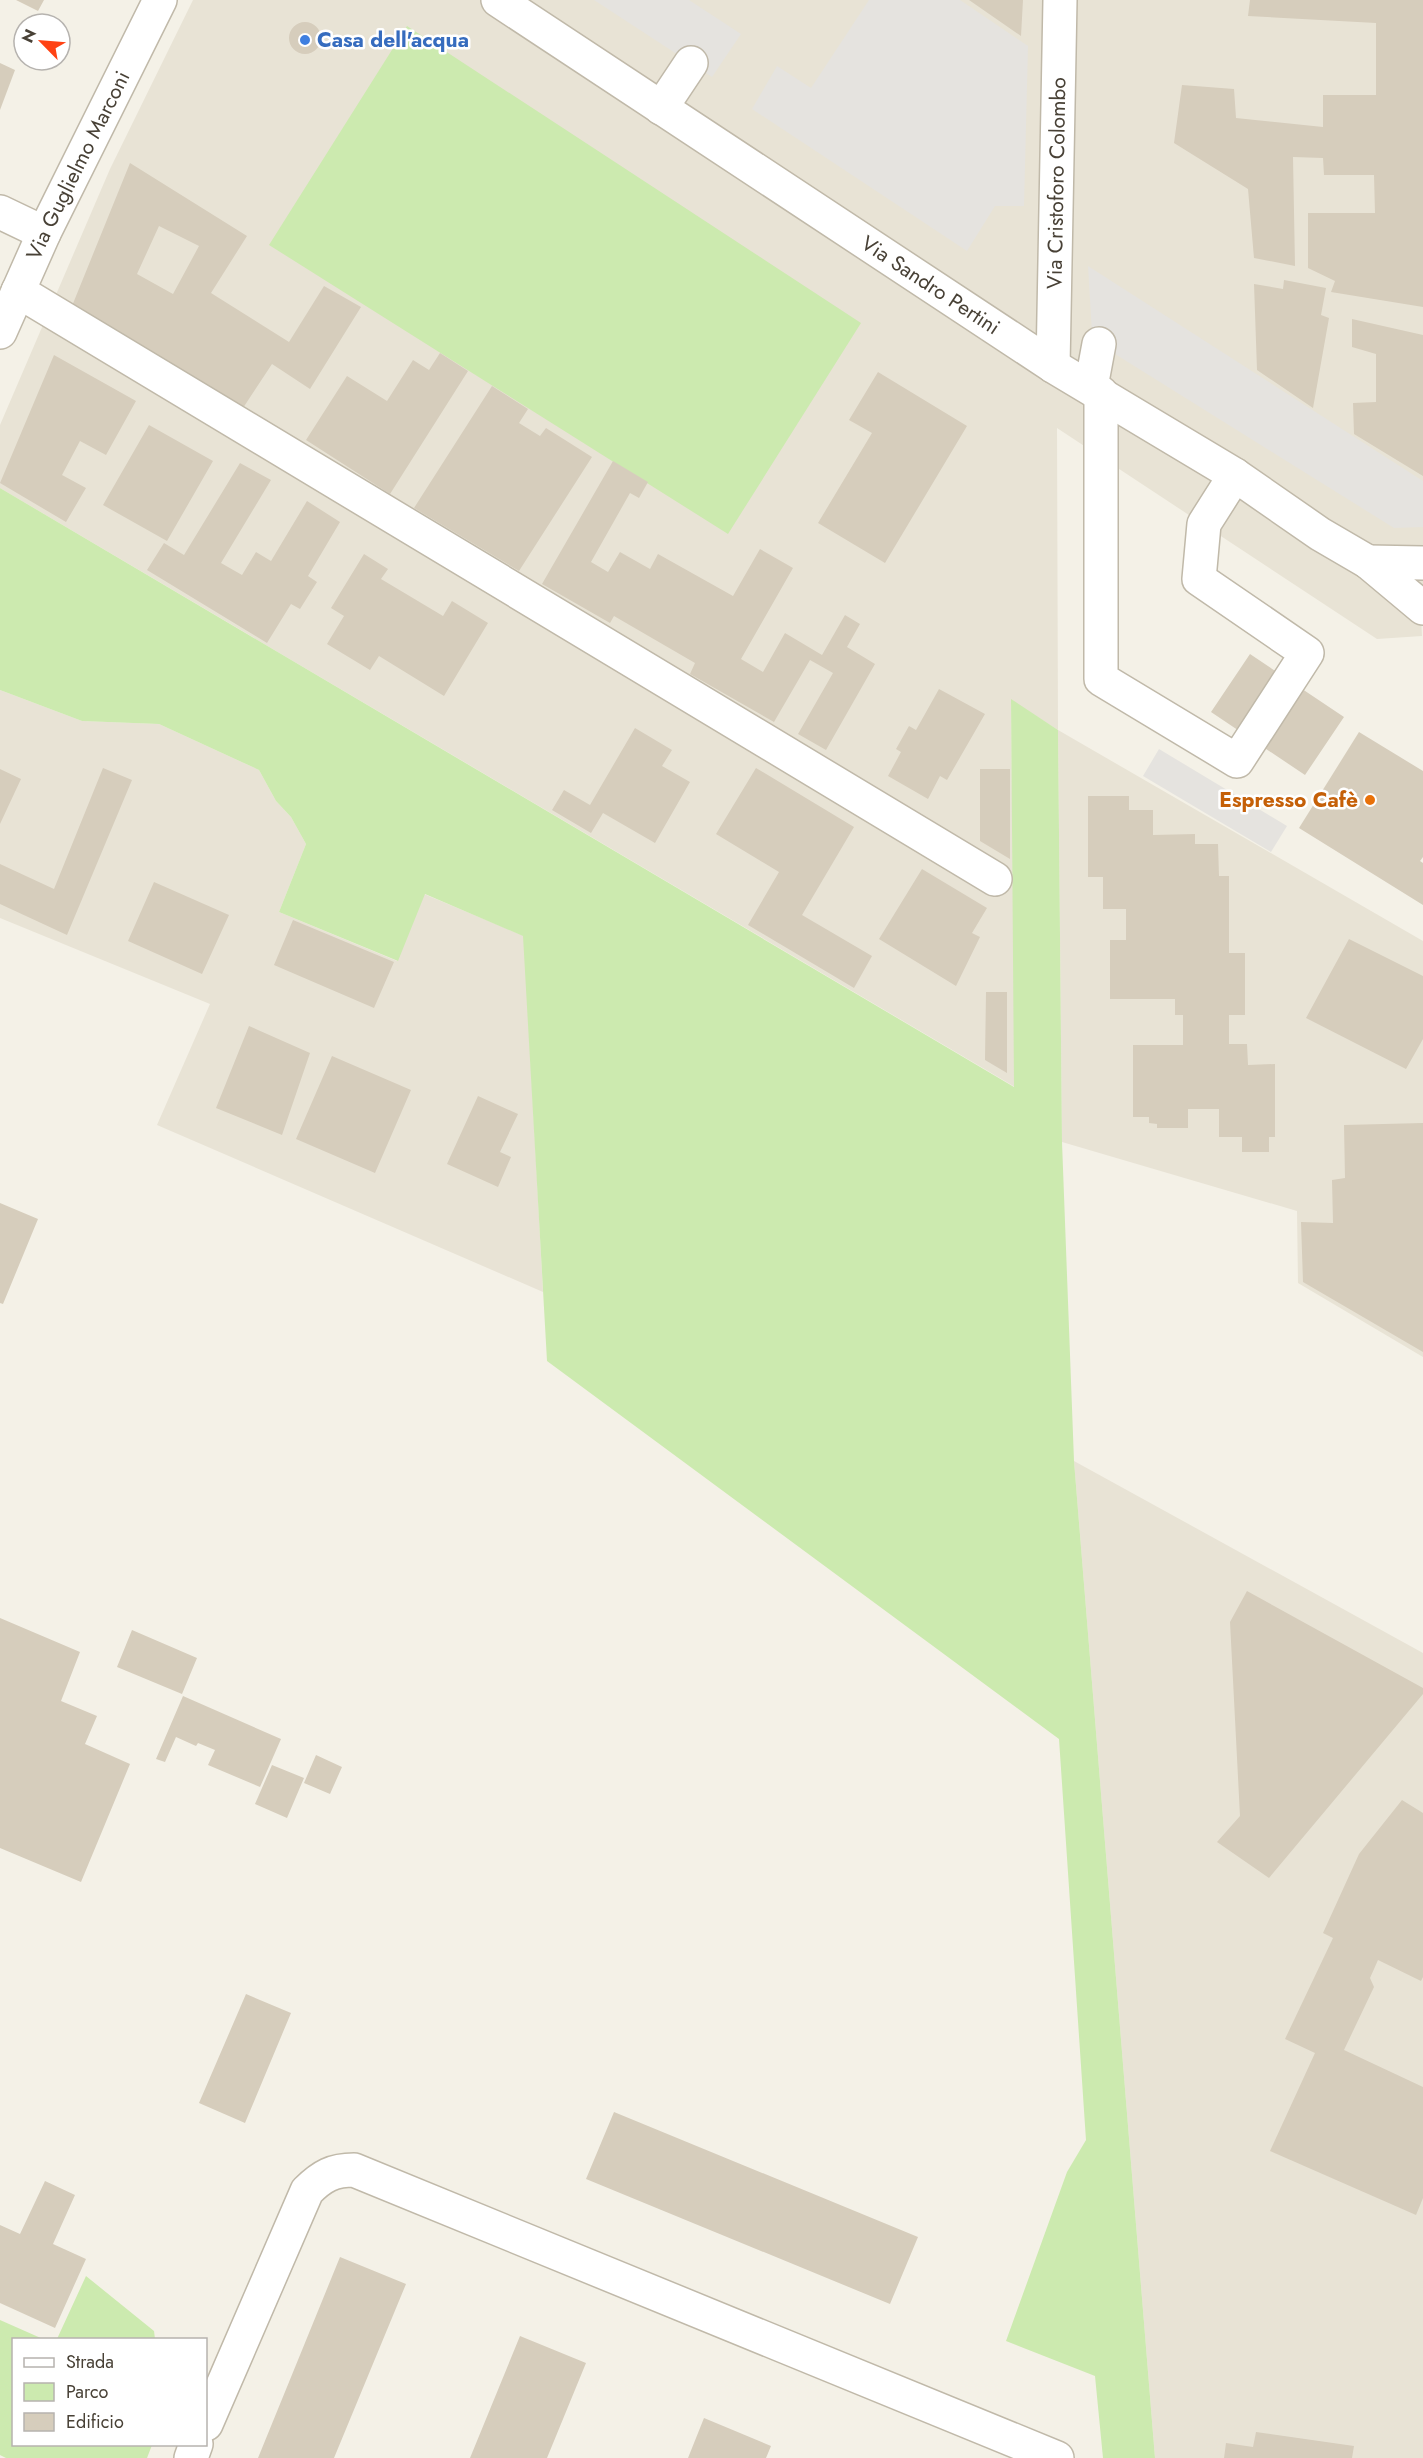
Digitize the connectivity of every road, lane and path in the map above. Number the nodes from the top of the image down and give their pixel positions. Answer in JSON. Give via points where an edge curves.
{"nodes":[{"id":1,"x":160,"y":0,"type":"edge"},
{"id":2,"x":498,"y":0,"type":"edge"},
{"id":3,"x":1060,"y":0,"type":"edge"},
{"id":4,"x":691,"y":63,"type":"dead end"},
{"id":5,"x":661,"y":108,"type":"junction"},
{"id":6,"x":0,"y":212,"type":"edge"},
{"id":7,"x":44,"y":233,"type":"junction"},
{"id":8,"x":18,"y":291,"type":"junction"},
{"id":9,"x":0,"y":332,"type":"edge"},
{"id":10,"x":1099,"y":344,"type":"dead end"},
{"id":11,"x":1053,"y":366,"type":"junction"},
{"id":12,"x":1096,"y":390,"type":"junction"},
{"id":13,"x":1235,"y":475,"type":"junction"},
{"id":14,"x":1368,"y":562,"type":"junction"},
{"id":15,"x":1423,"y":563,"type":"edge"},
{"id":16,"x":1423,"y":608,"type":"edge"},
{"id":17,"x":995,"y":879,"type":"dead end"},
{"id":18,"x":207,"y":2422,"type":"edge"},
{"id":19,"x":1056,"y":2458,"type":"edge"}],
"edges":[{"from":1,"to":7,"type":"street","name":"Via Guglielmo Marconi"},
{"from":2,"to":5,"type":"street","name":"Via Sandro Pertini"},
{"from":3,"to":11,"type":"street","name":"Via Cristoforo Colombo"},
{"from":4,"to":5,"type":"street"},
{"from":5,"to":11,"type":"street","name":"Via Sandro Pertini"},
{"from":6,"to":7,"type":"street"},
{"from":7,"to":8,"type":"street","name":"Via Guglielmo Marconi"},
{"from":8,"to":9,"type":"street","name":"Via Guglielmo Marconi"},
{"from":8,"to":17,"type":"street"},
{"from":10,"to":12,"type":"street"},
{"from":11,"to":12,"type":"street","name":"Via Sandro Pertini"},
{"from":12,"to":13,"type":"street","name":"Via Sandro Pertini"},
{"from":12,"to":13,"type":"street","via":[[1101,679],[1237,761],[1307,653],[1200,579],[1204,524]]},
{"from":13,"to":14,"type":"street","name":"Via Sandro Pertini"},
{"from":14,"to":15,"type":"street","name":"Via Sandro Pertini"},
{"from":14,"to":16,"type":"street","name":"Via Sandro Pertini"},
{"from":18,"to":19,"type":"street","via":[[307,2191],[336,2170],[354,2170]]}]}
